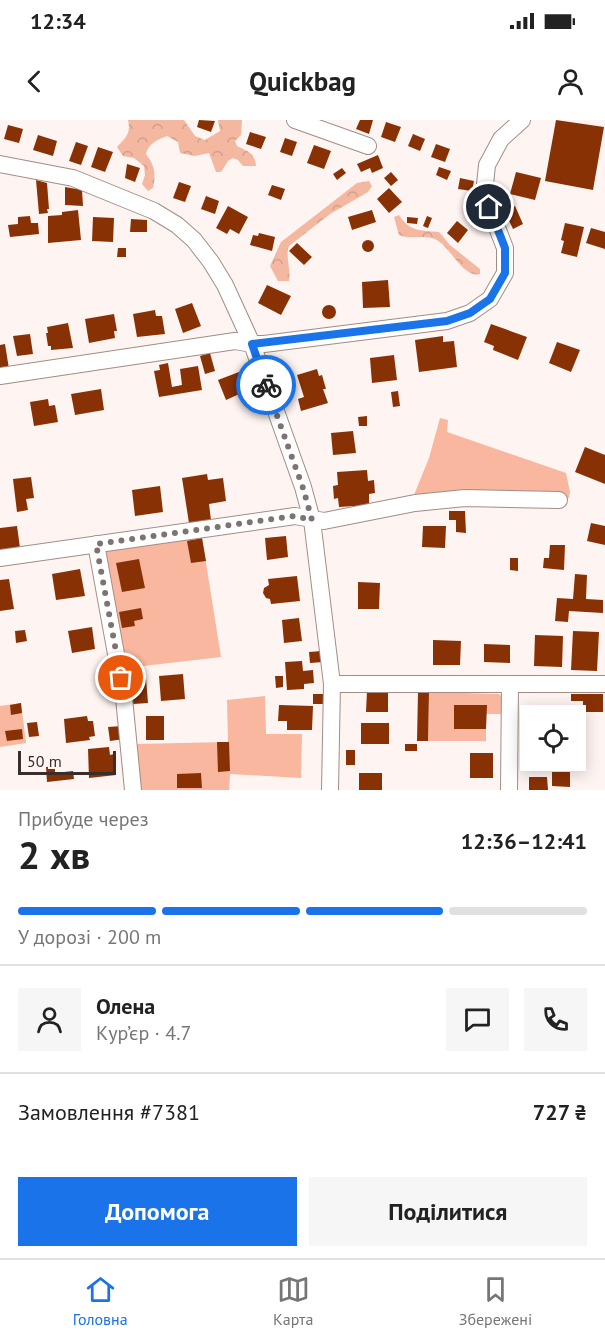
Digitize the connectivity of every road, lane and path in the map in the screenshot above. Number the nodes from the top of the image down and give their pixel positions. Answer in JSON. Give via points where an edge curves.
{"nodes":[{"id":1,"x":295,"y":120,"type":"edge"},
{"id":2,"x":522,"y":120,"type":"edge"},
{"id":3,"x":368,"y":147,"type":"dead end"},
{"id":4,"x":0,"y":164,"type":"edge"},
{"id":5,"x":252,"y":344,"type":"junction"},
{"id":6,"x":0,"y":376,"type":"edge"},
{"id":7,"x":559,"y":500,"type":"dead end"},
{"id":8,"x":312,"y":520,"type":"junction"},
{"id":9,"x":96,"y":544,"type":"junction"},
{"id":10,"x":0,"y":558,"type":"edge"},
{"id":11,"x":332,"y":684,"type":"junction"},
{"id":12,"x":605,"y":684,"type":"edge"},
{"id":13,"x":510,"y":685,"type":"junction"},
{"id":14,"x":133,"y":790,"type":"edge"},
{"id":15,"x":330,"y":790,"type":"edge"},
{"id":16,"x":509,"y":790,"type":"edge"}],
"edges":[{"from":1,"to":3,"type":"street"},
{"from":2,"to":5,"type":"street","via":[[501,139],[487,165],[484,194],[505,248],[505,273],[490,299],[470,313],[447,321]]},
{"from":4,"to":5,"type":"street","via":[[73,178],[154,211],[177,225],[211,262]]},
{"from":5,"to":6,"type":"street","via":[[235,340]]},
{"from":5,"to":8,"type":"street"},
{"from":7,"to":8,"type":"street","via":[[465,498],[415,502],[324,521]]},
{"from":8,"to":9,"type":"street","via":[[295,516]]},
{"from":8,"to":11,"type":"street"},
{"from":9,"to":10,"type":"street"},
{"from":9,"to":14,"type":"street","via":[[124,698]]},
{"from":11,"to":13,"type":"street"},
{"from":11,"to":15,"type":"street"},
{"from":12,"to":13,"type":"street"},
{"from":13,"to":16,"type":"street"}]}
